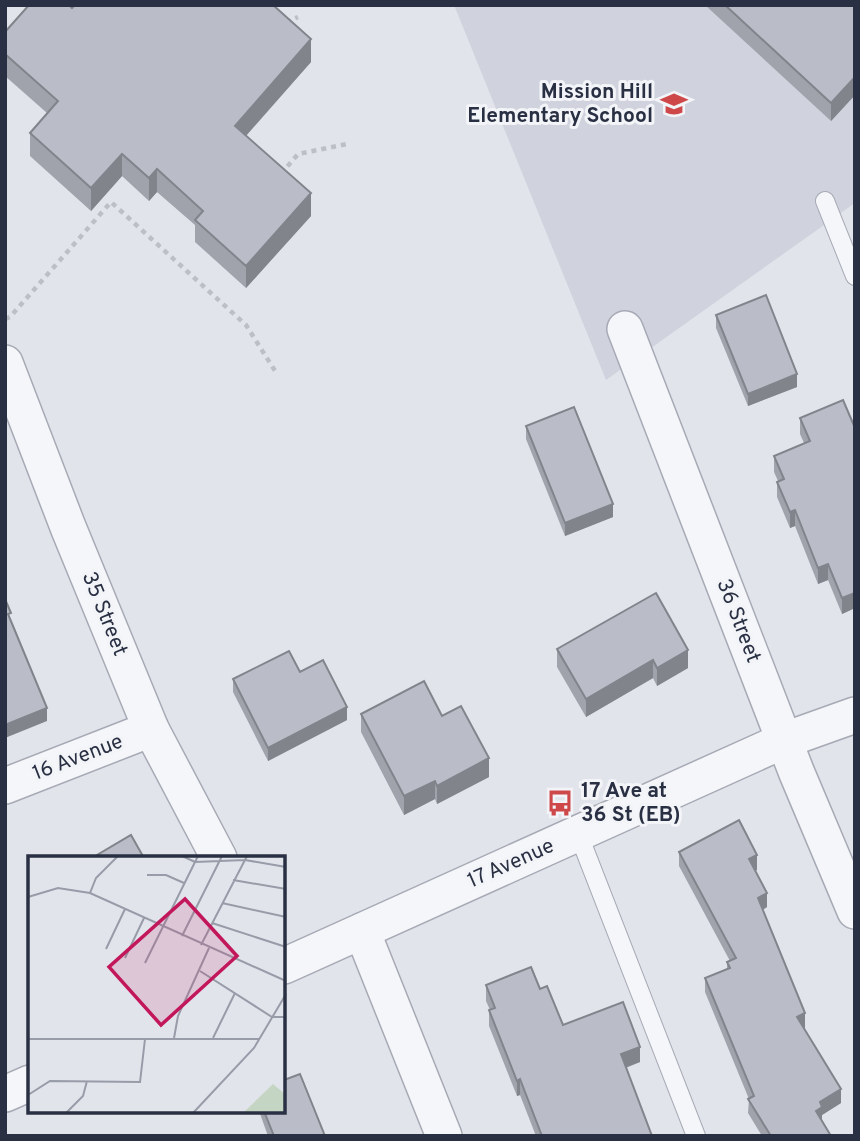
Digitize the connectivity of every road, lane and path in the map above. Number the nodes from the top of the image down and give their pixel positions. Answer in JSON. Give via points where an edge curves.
{"nodes":[{"id":1,"x":298,"y":17,"type":"dead end"},
{"id":2,"x":276,"y":26,"type":"edge"},
{"id":3,"x":347,"y":144,"type":"dead end"},
{"id":4,"x":275,"y":180,"type":"edge"},
{"id":5,"x":825,"y":201,"type":"dead end"},
{"id":6,"x":855,"y":276,"type":"edge"},
{"id":7,"x":5,"y":318,"type":"edge"},
{"id":8,"x":625,"y":329,"type":"dead end"},
{"id":9,"x":5,"y":363,"type":"edge"},
{"id":10,"x":277,"y":374,"type":"dead end"},
{"id":11,"x":855,"y":715,"type":"edge"},
{"id":12,"x":151,"y":729,"type":"junction"},
{"id":13,"x":785,"y":740,"type":"junction"},
{"id":14,"x":5,"y":786,"type":"edge"},
{"id":15,"x":578,"y":833,"type":"junction"},
{"id":16,"x":218,"y":856,"type":"edge"},
{"id":17,"x":855,"y":911,"type":"edge"},
{"id":18,"x":362,"y":931,"type":"junction"},
{"id":19,"x":285,"y":966,"type":"edge"},
{"id":20,"x":28,"y":1084,"type":"edge"},
{"id":21,"x":5,"y":1094,"type":"edge"},
{"id":22,"x":444,"y":1136,"type":"edge"},
{"id":23,"x":696,"y":1136,"type":"edge"}],
"edges":[{"from":1,"to":2,"type":"path"},
{"from":3,"to":4,"type":"path","via":[[298,154]]},
{"from":5,"to":6,"type":"lane"},
{"from":7,"to":10,"type":"path","via":[[111,202],[246,325]]},
{"from":8,"to":13,"type":"street","name":"36 Street"},
{"from":9,"to":12,"type":"street","name":"35 Street"},
{"from":11,"to":13,"type":"street","name":"17 Avenue"},
{"from":12,"to":14,"type":"street","name":"16 Avenue"},
{"from":12,"to":16,"type":"street","name":"35 Street"},
{"from":13,"to":15,"type":"street","name":"17 Avenue"},
{"from":13,"to":17,"type":"street","name":"36 Street"},
{"from":15,"to":18,"type":"street","name":"17 Avenue"},
{"from":15,"to":23,"type":"lane"},
{"from":18,"to":19,"type":"street","name":"17 Avenue"},
{"from":18,"to":22,"type":"street"},
{"from":20,"to":21,"type":"street"}]}
